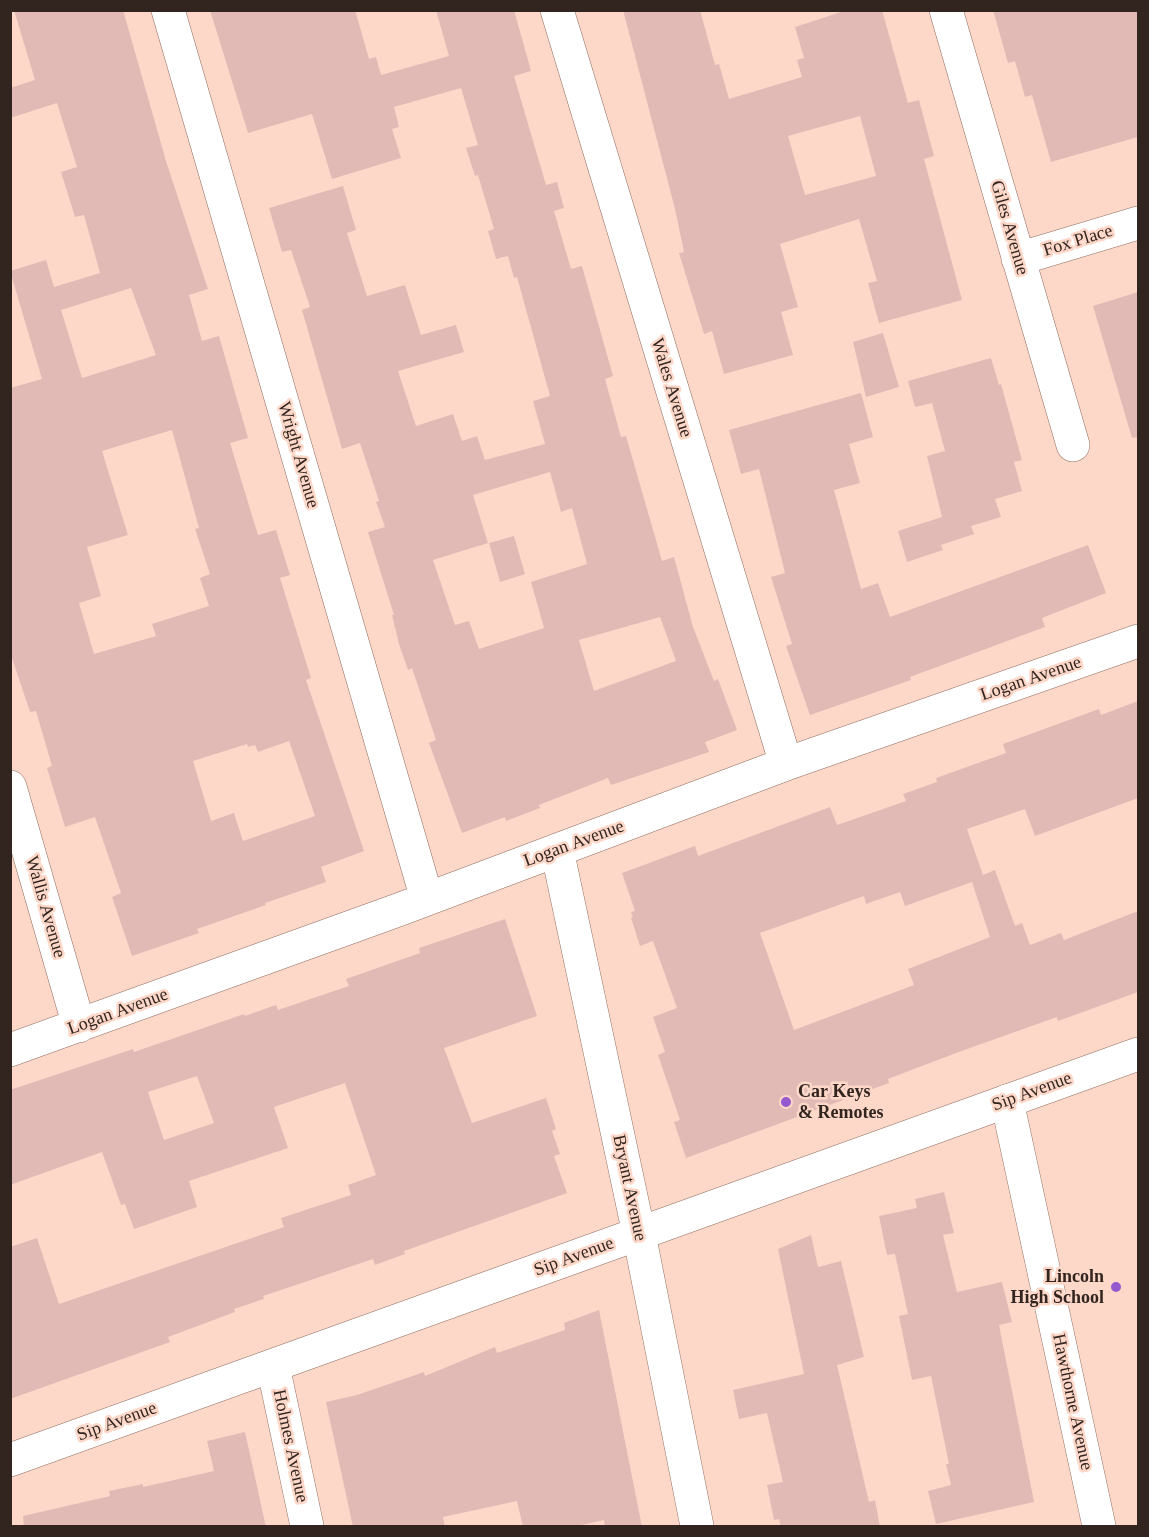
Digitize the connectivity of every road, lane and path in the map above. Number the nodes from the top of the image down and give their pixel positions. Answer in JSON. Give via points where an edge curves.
{"nodes":[{"id":1,"x":168,"y":10,"type":"edge"},
{"id":2,"x":557,"y":10,"type":"edge"},
{"id":3,"x":946,"y":10,"type":"edge"},
{"id":4,"x":1138,"y":223,"type":"edge"},
{"id":5,"x":1018,"y":259,"type":"junction"},
{"id":6,"x":1073,"y":445,"type":"dead end"},
{"id":7,"x":1138,"y":641,"type":"edge"},
{"id":8,"x":786,"y":764,"type":"junction"},
{"id":9,"x":10,"y":788,"type":"edge"},
{"id":10,"x":557,"y":850,"type":"junction"},
{"id":11,"x":427,"y":899,"type":"junction"},
{"id":12,"x":79,"y":1026,"type":"junction"},
{"id":13,"x":10,"y":1050,"type":"edge"},
{"id":14,"x":1138,"y":1054,"type":"edge"},
{"id":15,"x":1007,"y":1101,"type":"junction"},
{"id":16,"x":639,"y":1234,"type":"junction"},
{"id":17,"x":273,"y":1366,"type":"junction"},
{"id":18,"x":10,"y":1460,"type":"edge"},
{"id":19,"x":307,"y":1527,"type":"edge"},
{"id":20,"x":698,"y":1527,"type":"edge"},
{"id":21,"x":1099,"y":1527,"type":"edge"}],
"edges":[{"from":1,"to":11,"type":"street","name":"Wright Avenue"},
{"from":2,"to":8,"type":"street","name":"Wales Avenue"},
{"from":3,"to":5,"type":"street","name":"Giles Avenue"},
{"from":4,"to":5,"type":"street","name":"Fox Place"},
{"from":5,"to":6,"type":"street","name":"Giles Avenue"},
{"from":7,"to":8,"type":"street","name":"Logan Avenue"},
{"from":8,"to":10,"type":"street","name":"Logan Avenue"},
{"from":9,"to":12,"type":"street","name":"Wallis Avenue"},
{"from":10,"to":11,"type":"street","name":"Logan Avenue"},
{"from":10,"to":16,"type":"street","name":"Bryant Avenue"},
{"from":11,"to":12,"type":"street","name":"Logan Avenue"},
{"from":12,"to":13,"type":"street","name":"Logan Avenue"},
{"from":14,"to":15,"type":"street","name":"Sip Avenue"},
{"from":15,"to":16,"type":"street","name":"Sip Avenue"},
{"from":15,"to":21,"type":"street","name":"Hawthorne Avenue"},
{"from":16,"to":17,"type":"street","name":"Sip Avenue"},
{"from":16,"to":20,"type":"street","name":"Bryant Avenue"},
{"from":17,"to":18,"type":"street","name":"Sip Avenue"},
{"from":17,"to":19,"type":"street","name":"Holmes Avenue"}]}
